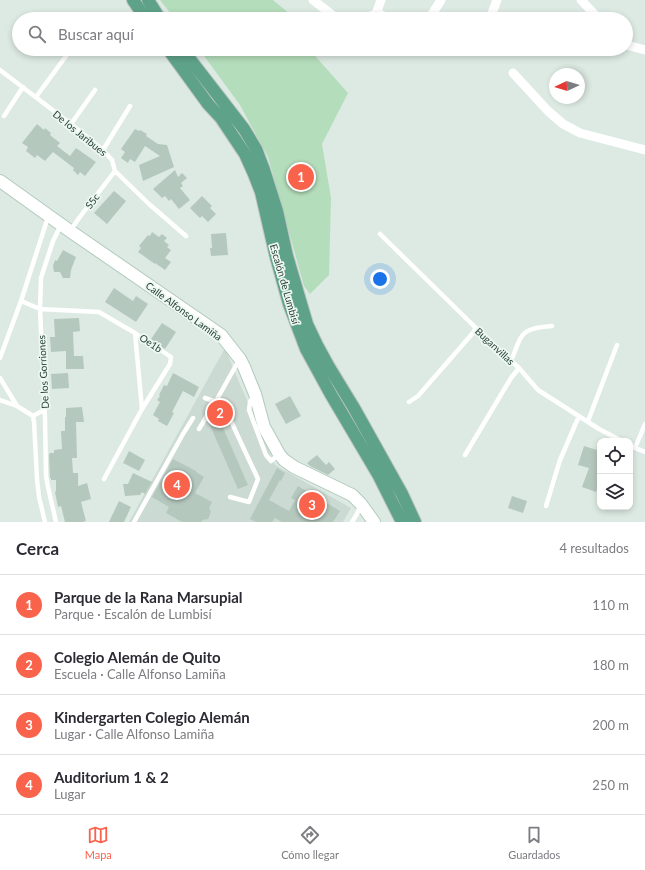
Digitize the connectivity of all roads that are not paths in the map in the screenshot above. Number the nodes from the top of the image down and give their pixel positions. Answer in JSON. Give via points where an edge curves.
{"nodes":[{"id":1,"x":133,"y":0,"type":"edge"},
{"id":2,"x":148,"y":0,"type":"edge"},
{"id":3,"x":314,"y":0,"type":"edge"},
{"id":4,"x":381,"y":0,"type":"edge"},
{"id":5,"x":441,"y":0,"type":"edge"},
{"id":6,"x":497,"y":0,"type":"edge"},
{"id":7,"x":581,"y":0,"type":"edge"},
{"id":8,"x":141,"y":12,"type":"edge"},
{"id":9,"x":156,"y":12,"type":"edge"},
{"id":10,"x":329,"y":12,"type":"edge"},
{"id":11,"x":374,"y":12,"type":"edge"},
{"id":12,"x":433,"y":12,"type":"edge"},
{"id":13,"x":493,"y":12,"type":"edge"},
{"id":14,"x":592,"y":12,"type":"edge"},
{"id":15,"x":633,"y":46,"type":"edge"},
{"id":16,"x":645,"y":50,"type":"edge"},
{"id":17,"x":66,"y":56,"type":"edge"},
{"id":18,"x":173,"y":56,"type":"edge"},
{"id":19,"x":187,"y":56,"type":"edge"},
{"id":20,"x":0,"y":70,"type":"edge"},
{"id":21,"x":513,"y":74,"type":"dead end"},
{"id":22,"x":23,"y":87,"type":"junction"},
{"id":23,"x":96,"y":90,"type":"dead end"},
{"id":24,"x":36,"y":97,"type":"junction"},
{"id":25,"x":130,"y":106,"type":"dead end"},
{"id":26,"x":4,"y":116,"type":"dead end"},
{"id":27,"x":71,"y":124,"type":"junction"},
{"id":28,"x":103,"y":150,"type":"junction"},
{"id":29,"x":645,"y":150,"type":"edge"},
{"id":30,"x":115,"y":171,"type":"junction"},
{"id":31,"x":0,"y":181,"type":"edge"},
{"id":32,"x":49,"y":216,"type":"junction"},
{"id":33,"x":66,"y":228,"type":"junction"},
{"id":34,"x":380,"y":234,"type":"dead end"},
{"id":35,"x":186,"y":236,"type":"dead end"},
{"id":36,"x":21,"y":301,"type":"junction"},
{"id":37,"x":40,"y":309,"type":"junction"},
{"id":38,"x":552,"y":326,"type":"dead end"},
{"id":39,"x":476,"y":328,"type":"junction"},
{"id":40,"x":135,"y":333,"type":"junction"},
{"id":41,"x":617,"y":345,"type":"dead end"},
{"id":42,"x":0,"y":358,"type":"edge"},
{"id":43,"x":240,"y":359,"type":"junction"},
{"id":44,"x":511,"y":361,"type":"junction"},
{"id":45,"x":518,"y":368,"type":"junction"},
{"id":46,"x":0,"y":378,"type":"edge"},
{"id":47,"x":205,"y":398,"type":"dead end"},
{"id":48,"x":0,"y":400,"type":"edge"},
{"id":49,"x":216,"y":401,"type":"junction"},
{"id":50,"x":408,"y":402,"type":"dead end"},
{"id":51,"x":17,"y":406,"type":"junction"},
{"id":52,"x":142,"y":409,"type":"junction"},
{"id":53,"x":44,"y":410,"type":"junction"},
{"id":54,"x":33,"y":416,"type":"junction"},
{"id":55,"x":579,"y":416,"type":"junction"},
{"id":56,"x":193,"y":418,"type":"dead end"},
{"id":57,"x":588,"y":421,"type":"junction"},
{"id":58,"x":645,"y":424,"type":"edge"},
{"id":59,"x":199,"y":429,"type":"dead end"},
{"id":60,"x":617,"y":438,"type":"edge"},
{"id":61,"x":633,"y":445,"type":"edge"},
{"id":62,"x":633,"y":447,"type":"edge"},
{"id":63,"x":645,"y":452,"type":"edge"},
{"id":64,"x":466,"y":455,"type":"dead end"},
{"id":65,"x":104,"y":480,"type":"dead end"},
{"id":66,"x":230,"y":497,"type":"dead end"},
{"id":67,"x":361,"y":504,"type":"junction"},
{"id":68,"x":546,"y":506,"type":"dead end"},
{"id":69,"x":45,"y":522,"type":"edge"},
{"id":70,"x":56,"y":522,"type":"edge"},
{"id":71,"x":134,"y":522,"type":"edge"},
{"id":72,"x":352,"y":522,"type":"edge"},
{"id":73,"x":374,"y":522,"type":"edge"},
{"id":74,"x":402,"y":522,"type":"edge"},
{"id":75,"x":415,"y":522,"type":"edge"}],
"edges":[{"from":1,"to":8,"type":"main road"},
{"from":2,"to":9,"type":"main road"},
{"from":3,"to":10,"type":"street"},
{"from":4,"to":11,"type":"street"},
{"from":5,"to":12,"type":"street"},
{"from":6,"to":13,"type":"street"},
{"from":7,"to":14,"type":"street"},
{"from":15,"to":16,"type":"street"},
{"from":17,"to":24,"type":"lane"},
{"from":18,"to":74,"type":"main road","name":"Escalón de Lumbisí","via":[[245,154],[261,192],[289,304],[306,349],[379,476]]},
{"from":19,"to":75,"type":"main road","name":"Escalón de Lumbisí","via":[[244,129],[256,149],[277,211],[307,324]]},
{"from":20,"to":22,"type":"lane","name":"De los Jaribues"},
{"from":21,"to":29,"type":"street","via":[[563,124],[580,133]]},
{"from":22,"to":24,"type":"lane","name":"De los Jaribues"},
{"from":22,"to":26,"type":"lane"},
{"from":23,"to":27,"type":"lane"},
{"from":24,"to":27,"type":"lane","name":"De los Jaribues"},
{"from":25,"to":28,"type":"lane"},
{"from":27,"to":28,"type":"lane","name":"De los Jaribues"},
{"from":28,"to":30,"type":"lane","name":"De los Jaribues","via":[[112,160]]},
{"from":30,"to":33,"type":"lane","name":"S5c","via":[[79,218]]},
{"from":30,"to":35,"type":"lane","name":"De los Jaribues"},
{"from":31,"to":32,"type":"street","name":"Calle Alfonso Lamiña"},
{"from":32,"to":33,"type":"street","name":"Calle Alfonso Lamiña"},
{"from":32,"to":36,"type":"lane"},
{"from":33,"to":37,"type":"lane","name":"De los Gorriones","via":[[52,243],[41,278]]},
{"from":33,"to":43,"type":"street","name":"Calle Alfonso Lamiña","via":[[221,335]]},
{"from":34,"to":39,"type":"lane","name":"Buganvillas"},
{"from":36,"to":37,"type":"lane","name":"Oe1b"},
{"from":36,"to":42,"type":"lane"},
{"from":37,"to":40,"type":"lane","name":"Oe1b","via":[[99,312]]},
{"from":37,"to":53,"type":"lane","name":"De los Gorriones"},
{"from":38,"to":44,"type":"lane","via":[[533,328],[522,335]]},
{"from":39,"to":44,"type":"lane","name":"Buganvillas"},
{"from":39,"to":50,"type":"lane","via":[[418,396]]},
{"from":40,"to":52,"type":"lane"},
{"from":40,"to":52,"type":"lane","name":"Oe1b","via":[[171,357],[170,364]]},
{"from":41,"to":57,"type":"lane"},
{"from":43,"to":49,"type":"lane"},
{"from":43,"to":67,"type":"street","name":"Calle Alfonso Lamiña","via":[[255,394],[264,427],[284,460],[352,495]]},
{"from":44,"to":45,"type":"lane","name":"Buganvillas"},
{"from":45,"to":55,"type":"lane","name":"Buganvillas","via":[[538,390]]},
{"from":45,"to":64,"type":"lane"},
{"from":46,"to":51,"type":"lane"},
{"from":47,"to":49,"type":"lane"},
{"from":48,"to":51,"type":"lane"},
{"from":49,"to":59,"type":"lane"},
{"from":49,"to":66,"type":"lane","via":[[223,404],[258,479],[249,502]]},
{"from":51,"to":54,"type":"lane"},
{"from":52,"to":65,"type":"lane","name":"Oe1b"},
{"from":53,"to":54,"type":"lane"},
{"from":53,"to":70,"type":"lane","name":"De los Gorriones","via":[[46,476]]},
{"from":54,"to":69,"type":"lane","name":"De los Gorriones","via":[[36,479]]},
{"from":55,"to":57,"type":"lane","name":"Buganvillas"},
{"from":55,"to":68,"type":"lane","via":[[560,460]]},
{"from":56,"to":71,"type":"lane"},
{"from":57,"to":60,"type":"lane","name":"Buganvillas"},
{"from":58,"to":61,"type":"lane"},
{"from":62,"to":63,"type":"lane"},
{"from":67,"to":72,"type":"lane"},
{"from":67,"to":73,"type":"street","name":"Calle Alfonso Lamiña"}]}
